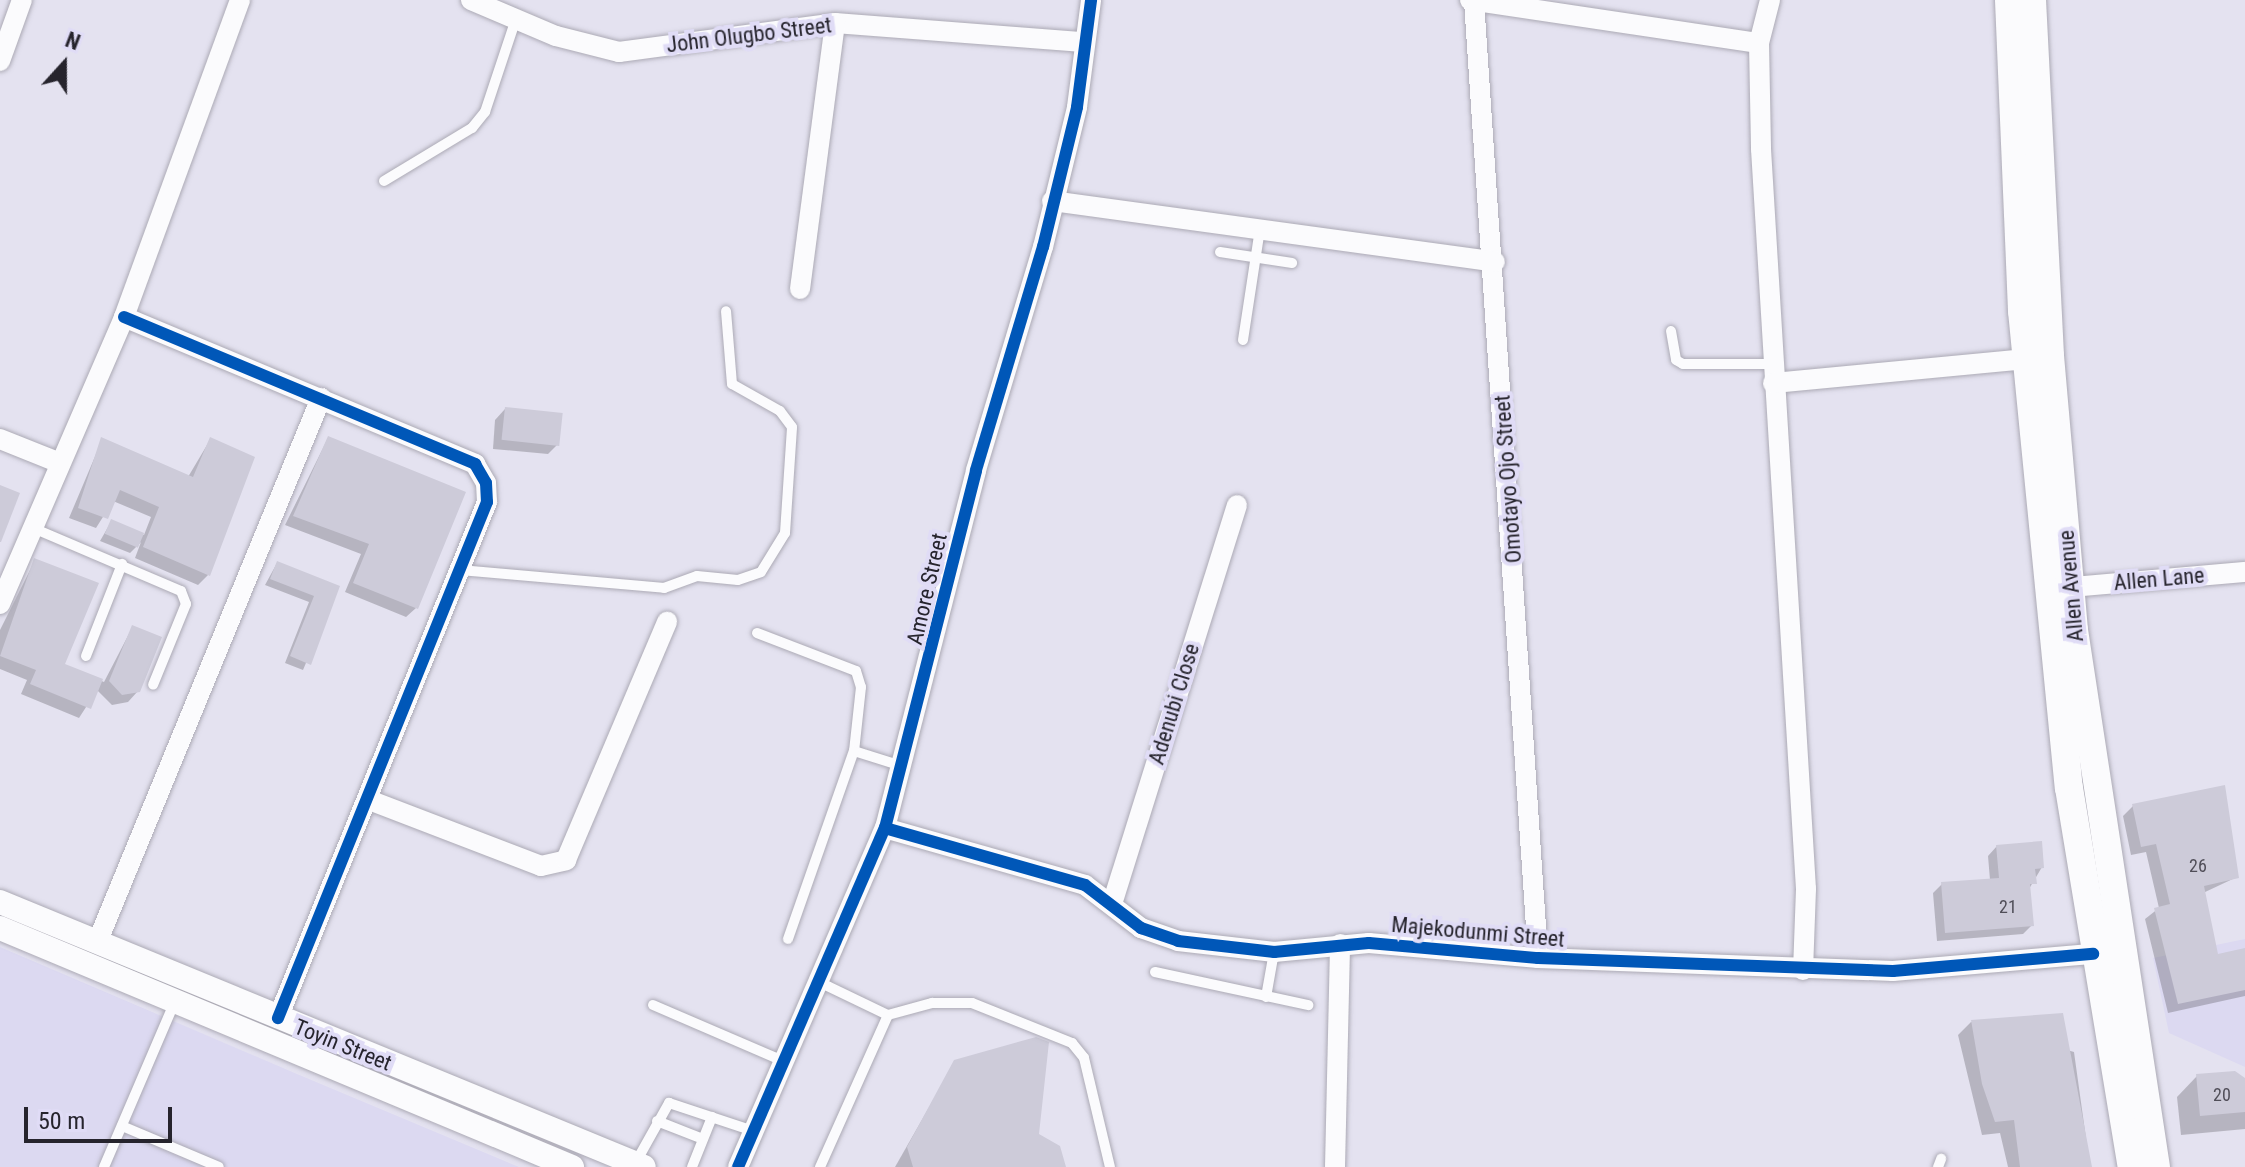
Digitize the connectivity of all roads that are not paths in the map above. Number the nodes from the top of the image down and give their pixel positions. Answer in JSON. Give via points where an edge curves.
{"nodes":[{"id":1,"x":22,"y":0,"type":"edge"},
{"id":2,"x":240,"y":0,"type":"edge"},
{"id":3,"x":471,"y":0,"type":"edge"},
{"id":4,"x":1091,"y":0,"type":"edge"},
{"id":5,"x":1472,"y":0,"type":"edge"},
{"id":6,"x":1770,"y":0,"type":"edge"},
{"id":7,"x":2009,"y":0,"type":"edge"},
{"id":8,"x":2032,"y":0,"type":"edge"},
{"id":9,"x":516,"y":19,"type":"junction"},
{"id":10,"x":835,"y":23,"type":"junction"},
{"id":11,"x":1083,"y":42,"type":"junction"},
{"id":12,"x":1759,"y":43,"type":"junction"},
{"id":13,"x":0,"y":61,"type":"edge"},
{"id":14,"x":384,"y":181,"type":"dead end"},
{"id":15,"x":1052,"y":201,"type":"junction"},
{"id":16,"x":1260,"y":229,"type":"junction"},
{"id":17,"x":1220,"y":252,"type":"dead end"},
{"id":18,"x":1256,"y":256,"type":"junction"},
{"id":19,"x":1495,"y":262,"type":"junction"},
{"id":20,"x":1292,"y":263,"type":"dead end"},
{"id":21,"x":800,"y":289,"type":"dead end"},
{"id":22,"x":726,"y":311,"type":"dead end"},
{"id":23,"x":124,"y":317,"type":"junction"},
{"id":24,"x":1671,"y":331,"type":"dead end"},
{"id":25,"x":1243,"y":340,"type":"dead end"},
{"id":26,"x":2027,"y":359,"type":"junction"},
{"id":27,"x":1772,"y":373,"type":"junction"},
{"id":28,"x":321,"y":398,"type":"junction"},
{"id":29,"x":0,"y":439,"type":"edge"},
{"id":30,"x":60,"y":463,"type":"junction"},
{"id":31,"x":1237,"y":505,"type":"dead end"},
{"id":32,"x":33,"y":528,"type":"junction"},
{"id":33,"x":122,"y":564,"type":"junction"},
{"id":34,"x":460,"y":570,"type":"junction"},
{"id":35,"x":2245,"y":572,"type":"edge"},
{"id":36,"x":2072,"y":587,"type":"junction"},
{"id":37,"x":0,"y":604,"type":"edge"},
{"id":38,"x":667,"y":622,"type":"dead end"},
{"id":39,"x":757,"y":633,"type":"dead end"},
{"id":40,"x":86,"y":656,"type":"dead end"},
{"id":41,"x":153,"y":685,"type":"dead end"},
{"id":42,"x":854,"y":751,"type":"junction"},
{"id":43,"x":902,"y":766,"type":"junction"},
{"id":44,"x":369,"y":800,"type":"junction"},
{"id":45,"x":885,"y":828,"type":"junction"},
{"id":46,"x":0,"y":902,"type":"edge"},
{"id":47,"x":1112,"y":904,"type":"junction"},
{"id":48,"x":0,"y":928,"type":"edge"},
{"id":49,"x":99,"y":938,"type":"junction"},
{"id":50,"x":788,"y":939,"type":"dead end"},
{"id":51,"x":1340,"y":944,"type":"junction"},
{"id":52,"x":1274,"y":952,"type":"junction"},
{"id":53,"x":2093,"y":954,"type":"junction"},
{"id":54,"x":1538,"y":958,"type":"junction"},
{"id":55,"x":1803,"y":970,"type":"junction"},
{"id":56,"x":1155,"y":972,"type":"dead end"},
{"id":57,"x":817,"y":981,"type":"junction"},
{"id":58,"x":1266,"y":997,"type":"junction"},
{"id":59,"x":174,"y":1004,"type":"junction"},
{"id":60,"x":653,"y":1005,"type":"dead end"},
{"id":61,"x":1308,"y":1005,"type":"dead end"},
{"id":62,"x":888,"y":1015,"type":"junction"},
{"id":63,"x":278,"y":1018,"type":"junction"},
{"id":64,"x":783,"y":1061,"type":"junction"},
{"id":65,"x":712,"y":1117,"type":"junction"},
{"id":66,"x":657,"y":1121,"type":"junction"},
{"id":67,"x":122,"y":1126,"type":"junction"},
{"id":68,"x":753,"y":1131,"type":"junction"},
{"id":69,"x":703,"y":1139,"type":"junction"},
{"id":70,"x":639,"y":1165,"type":"edge"},
{"id":71,"x":104,"y":1167,"type":"edge"},
{"id":72,"x":219,"y":1167,"type":"edge"},
{"id":73,"x":572,"y":1167,"type":"edge"},
{"id":74,"x":692,"y":1167,"type":"edge"},
{"id":75,"x":738,"y":1167,"type":"edge"},
{"id":76,"x":820,"y":1167,"type":"edge"},
{"id":77,"x":1110,"y":1167,"type":"edge"},
{"id":78,"x":1335,"y":1167,"type":"edge"},
{"id":79,"x":2132,"y":1167,"type":"edge"},
{"id":80,"x":2156,"y":1167,"type":"edge"}],
"edges":[{"from":1,"to":13,"type":"street"},
{"from":2,"to":23,"type":"street"},
{"from":3,"to":9,"type":"street","name":"John Olugbo Street"},
{"from":4,"to":11,"type":"street","name":"Amore Street"},
{"from":5,"to":12,"type":"street"},
{"from":5,"to":19,"type":"street","name":"Omotayo Ojo Street"},
{"from":6,"to":12,"type":"street"},
{"from":7,"to":26,"type":"main road","name":"Allen Avenue"},
{"from":8,"to":36,"type":"main road","name":"Allen Avenue","via":[[2050,356]]},
{"from":9,"to":10,"type":"street","name":"John Olugbo Street","via":[[619,52]]},
{"from":9,"to":14,"type":"lane","via":[[485,112],[472,128]]},
{"from":10,"to":11,"type":"street","name":"John Olugbo Street"},
{"from":10,"to":21,"type":"street"},
{"from":11,"to":15,"type":"street","name":"Amore Street","via":[[1077,107]]},
{"from":12,"to":27,"type":"street"},
{"from":15,"to":16,"type":"street"},
{"from":15,"to":43,"type":"street","name":"Amore Street"},
{"from":16,"to":18,"type":"lane"},
{"from":16,"to":19,"type":"street"},
{"from":17,"to":18,"type":"lane"},
{"from":18,"to":20,"type":"lane"},
{"from":18,"to":25,"type":"lane"},
{"from":19,"to":54,"type":"street","name":"Omotayo Ojo Street"},
{"from":22,"to":34,"type":"lane","via":[[732,384],[780,411],[792,427],[785,533],[761,572],[738,580],[697,576],[664,588]]},
{"from":23,"to":28,"type":"street"},
{"from":23,"to":30,"type":"street"},
{"from":24,"to":27,"type":"lane","via":[[1676,360],[1683,364]]},
{"from":26,"to":27,"type":"street"},
{"from":26,"to":53,"type":"main road","name":"Allen Avenue"},
{"from":27,"to":55,"type":"street","via":[[1806,889]]},
{"from":28,"to":34,"type":"street","via":[[475,464],[487,502]]},
{"from":28,"to":49,"type":"street"},
{"from":29,"to":30,"type":"street"},
{"from":30,"to":32,"type":"street"},
{"from":31,"to":47,"type":"street","name":"Adenubi Close"},
{"from":32,"to":33,"type":"lane"},
{"from":32,"to":37,"type":"street"},
{"from":33,"to":40,"type":"lane"},
{"from":33,"to":41,"type":"lane","via":[[181,591],[186,604]]},
{"from":34,"to":44,"type":"street"},
{"from":35,"to":36,"type":"street","name":"Allen Lane"},
{"from":36,"to":80,"type":"main road","name":"Allen Avenue","via":[[2093,778]]},
{"from":38,"to":44,"type":"street","via":[[566,860],[541,866]]},
{"from":39,"to":42,"type":"lane","via":[[856,671],[861,687]]},
{"from":42,"to":43,"type":"lane"},
{"from":42,"to":50,"type":"lane"},
{"from":43,"to":45,"type":"street","name":"Amore Street"},
{"from":44,"to":63,"type":"street"},
{"from":45,"to":47,"type":"street","name":"Majekodunmi Street","via":[[1085,885]]},
{"from":45,"to":57,"type":"street","name":"Amore Street"},
{"from":46,"to":49,"type":"street","name":"Toyin Street"},
{"from":47,"to":52,"type":"street","name":"Majekodunmi Street","via":[[1141,928],[1178,941]]},
{"from":48,"to":59,"type":"street","name":"Toyin Street"},
{"from":49,"to":63,"type":"street","name":"Toyin Street"},
{"from":51,"to":52,"type":"street","name":"Majekodunmi Street"},
{"from":51,"to":54,"type":"street","name":"Majekodunmi Street"},
{"from":51,"to":78,"type":"street"},
{"from":52,"to":58,"type":"lane"},
{"from":53,"to":55,"type":"street","name":"Majekodunmi Street"},
{"from":53,"to":79,"type":"main road","name":"Allen Avenue"},
{"from":54,"to":55,"type":"street","name":"Majekodunmi Street"},
{"from":56,"to":58,"type":"lane"},
{"from":57,"to":62,"type":"lane"},
{"from":57,"to":64,"type":"street","name":"Amore Street"},
{"from":58,"to":61,"type":"lane"},
{"from":59,"to":67,"type":"lane"},
{"from":59,"to":73,"type":"street","name":"Toyin Street"},
{"from":60,"to":64,"type":"lane"},
{"from":62,"to":76,"type":"lane"},
{"from":62,"to":77,"type":"lane","via":[[932,1003],[972,1003],[1072,1043],[1084,1058]]},
{"from":63,"to":70,"type":"street","name":"Toyin Street"},
{"from":64,"to":68,"type":"street","name":"Amore Street"},
{"from":65,"to":66,"type":"lane","via":[[669,1103]]},
{"from":65,"to":68,"type":"lane"},
{"from":65,"to":69,"type":"lane"},
{"from":66,"to":69,"type":"lane"},
{"from":66,"to":70,"type":"lane"},
{"from":67,"to":71,"type":"lane"},
{"from":67,"to":72,"type":"lane"},
{"from":68,"to":75,"type":"street","name":"Amore Street"},
{"from":69,"to":74,"type":"lane"}]}
